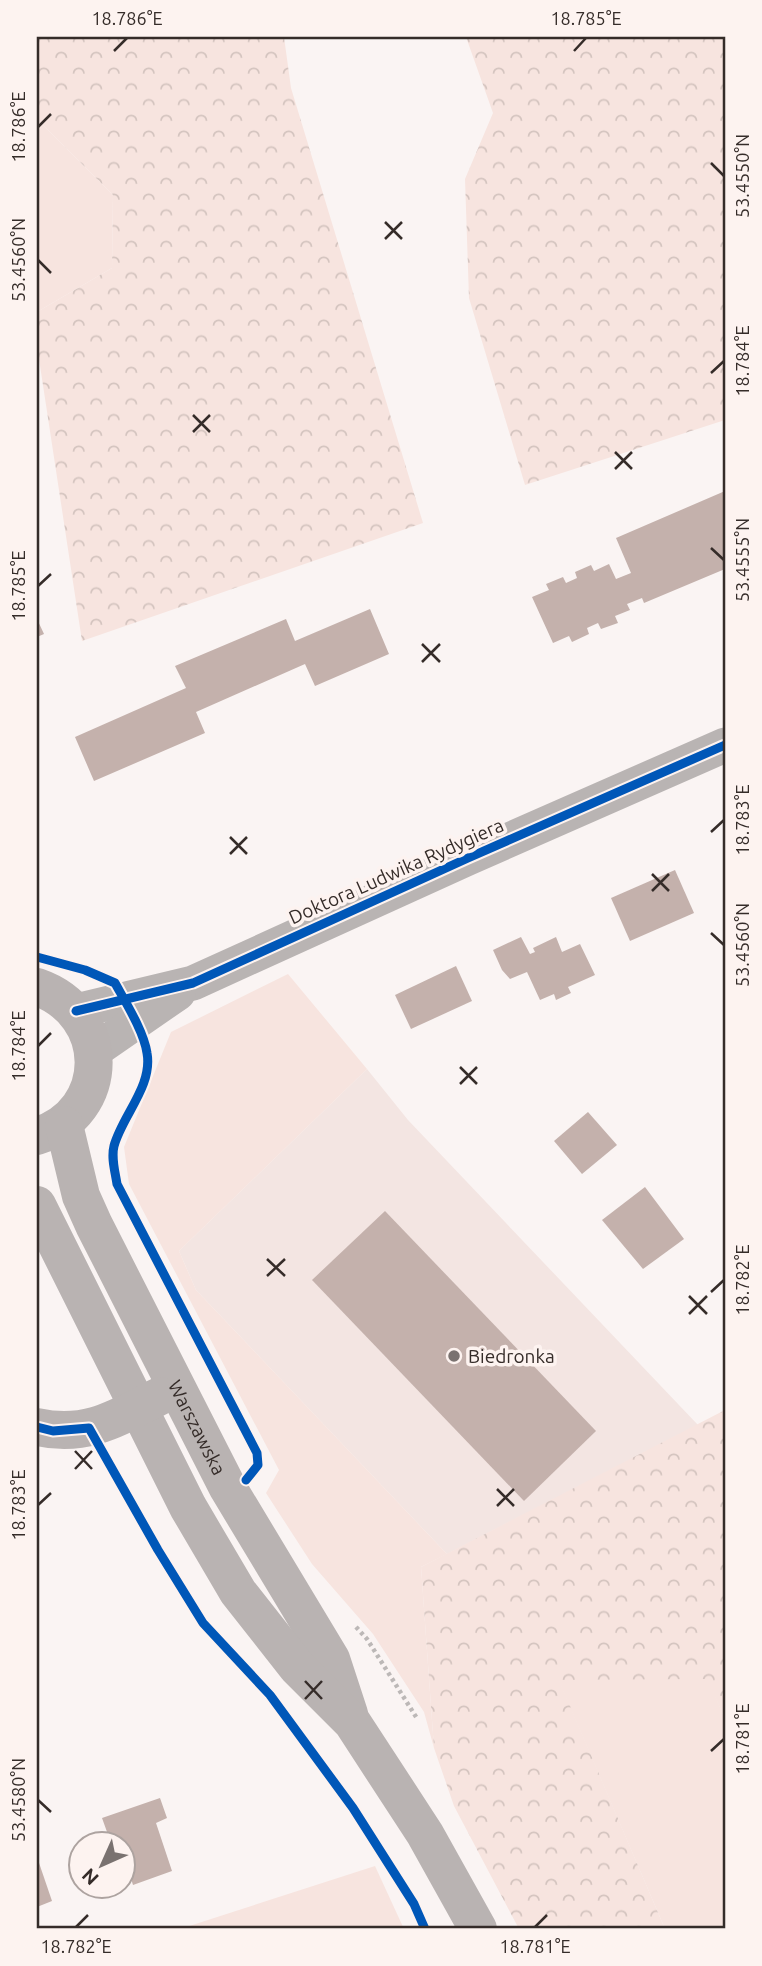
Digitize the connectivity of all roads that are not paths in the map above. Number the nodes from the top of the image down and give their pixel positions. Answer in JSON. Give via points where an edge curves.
{"nodes":[{"id":1,"x":725,"y":745,"type":"edge"},
{"id":2,"x":193,"y":983,"type":"junction"},
{"id":3,"x":37,"y":987,"type":"edge"},
{"id":4,"x":76,"y":1011,"type":"junction"},
{"id":5,"x":94,"y":1051,"type":"junction"},
{"id":6,"x":50,"y":1130,"type":"edge"},
{"id":7,"x":37,"y":1205,"type":"edge"},
{"id":8,"x":177,"y":1388,"type":"junction"},
{"id":9,"x":138,"y":1407,"type":"junction"},
{"id":10,"x":37,"y":1427,"type":"edge"},
{"id":11,"x":352,"y":1722,"type":"junction"},
{"id":12,"x":478,"y":1929,"type":"edge"}],
"edges":[{"from":1,"to":2,"type":"street","name":"Doktora Ludwika Rydygiera"},
{"from":2,"to":4,"type":"street","name":"Doktora Ludwika Rydygiera"},
{"from":2,"to":5,"type":"street","name":"Doktora Ludwika Rydygiera"},
{"from":3,"to":4,"type":"main road"},
{"from":4,"to":5,"type":"main road"},
{"from":5,"to":6,"type":"main road","via":[[95,1068],[83,1100]]},
{"from":6,"to":8,"type":"main road","name":"Warszawska"},
{"from":7,"to":9,"type":"main road","name":"Warszawska"},
{"from":8,"to":9,"type":"main road"},
{"from":8,"to":11,"type":"main road","name":"Warszawska","via":[[228,1488],[331,1659]]},
{"from":9,"to":10,"type":"main road","via":[[89,1428],[52,1431]]},
{"from":9,"to":11,"type":"main road","name":"Warszawska","via":[[188,1507],[238,1592],[297,1667]]},
{"from":11,"to":12,"type":"main road","name":"Warszawska","via":[[425,1834]]}]}
